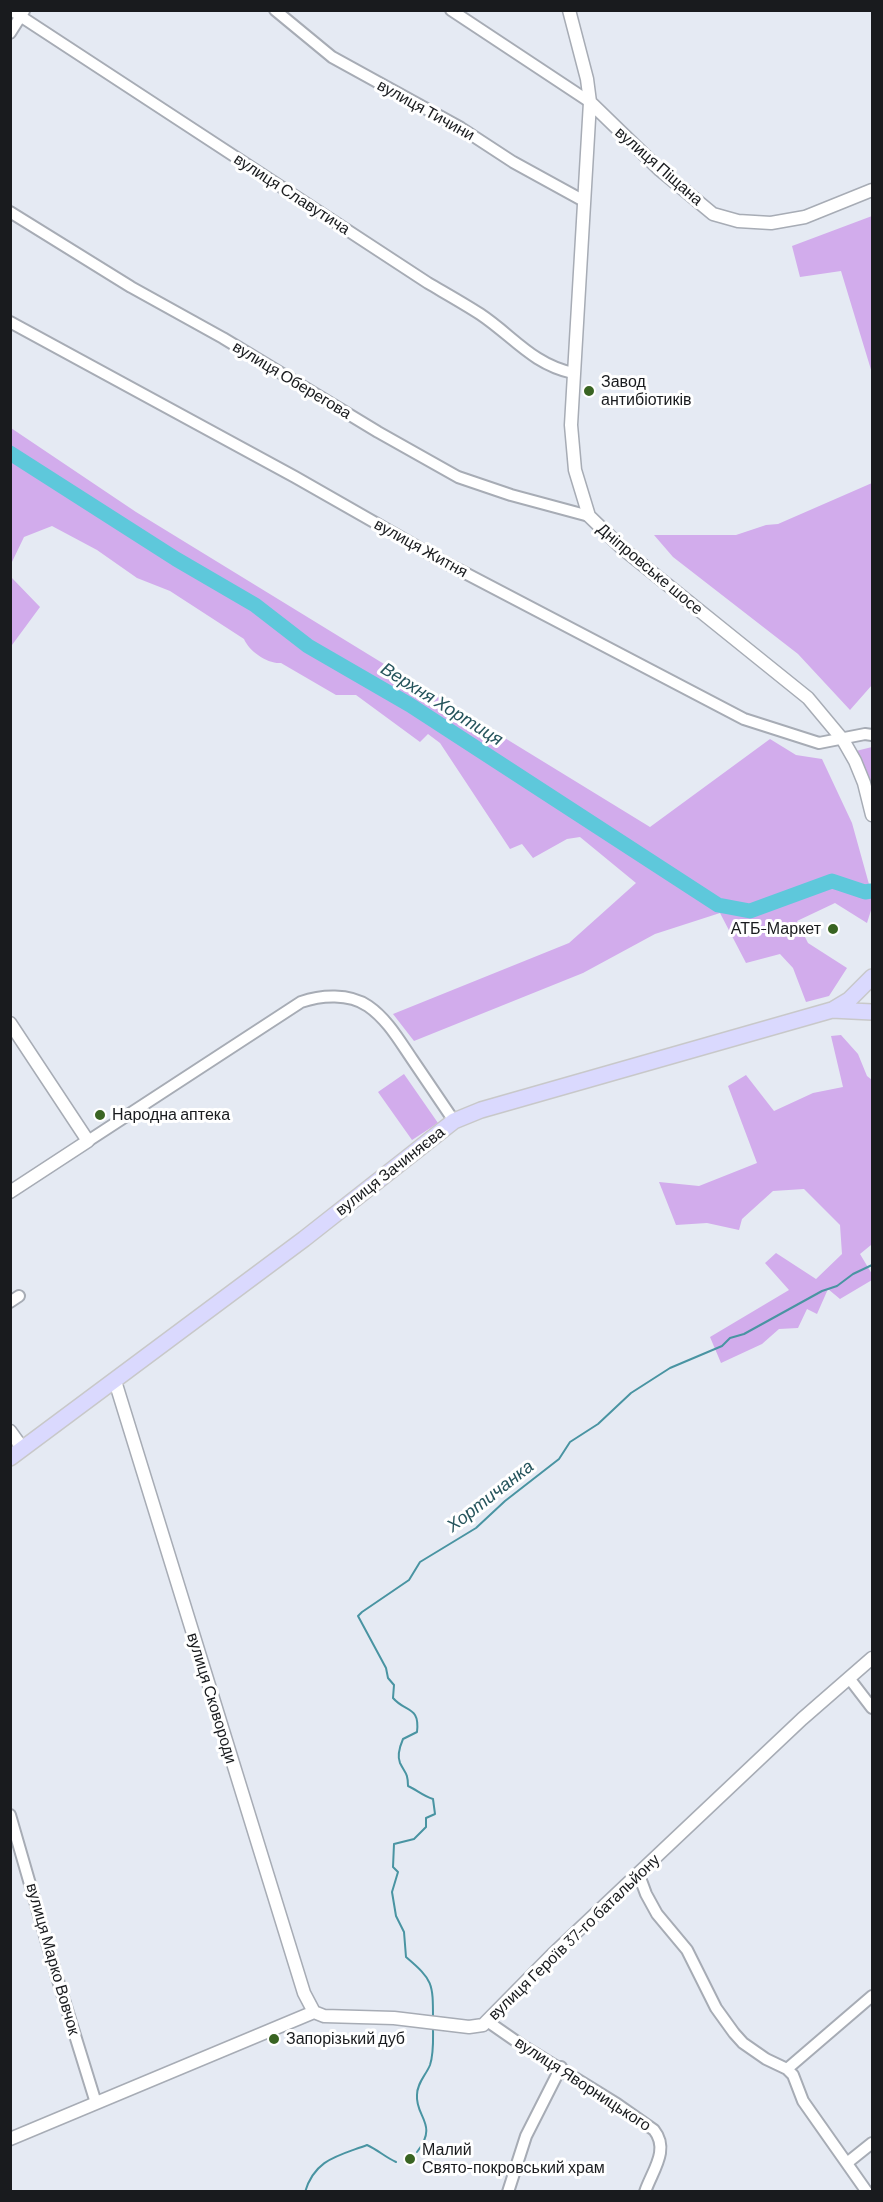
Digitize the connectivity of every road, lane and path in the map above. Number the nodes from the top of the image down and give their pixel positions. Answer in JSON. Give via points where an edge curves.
{"nodes":[{"id":1,"x":275,"y":10,"type":"edge"},
{"id":2,"x":452,"y":10,"type":"edge"},
{"id":3,"x":569,"y":10,"type":"edge"},
{"id":4,"x":18,"y":12,"type":"edge"},
{"id":5,"x":10,"y":33,"type":"edge"},
{"id":6,"x":590,"y":102,"type":"junction"},
{"id":7,"x":873,"y":190,"type":"edge"},
{"id":8,"x":584,"y":201,"type":"junction"},
{"id":9,"x":10,"y":212,"type":"edge"},
{"id":10,"x":10,"y":322,"type":"edge"},
{"id":11,"x":573,"y":373,"type":"junction"},
{"id":12,"x":589,"y":516,"type":"junction"},
{"id":13,"x":873,"y":735,"type":"edge"},
{"id":14,"x":843,"y":740,"type":"junction"},
{"id":15,"x":873,"y":815,"type":"edge"},
{"id":16,"x":873,"y":977,"type":"edge"},
{"id":17,"x":832,"y":1010,"type":"junction"},
{"id":18,"x":873,"y":1012,"type":"edge"},
{"id":19,"x":10,"y":1023,"type":"edge"},
{"id":20,"x":454,"y":1120,"type":"junction"},
{"id":21,"x":88,"y":1141,"type":"junction"},
{"id":22,"x":10,"y":1192,"type":"edge"},
{"id":23,"x":115,"y":1381,"type":"junction"},
{"id":24,"x":10,"y":1431,"type":"edge"},
{"id":25,"x":16,"y":1454,"type":"edge"},
{"id":26,"x":873,"y":1658,"type":"edge"},
{"id":27,"x":849,"y":1678,"type":"junction"},
{"id":28,"x":873,"y":1708,"type":"edge"},
{"id":29,"x":10,"y":1815,"type":"edge"},
{"id":30,"x":639,"y":1875,"type":"junction"},
{"id":31,"x":873,"y":1996,"type":"edge"},
{"id":32,"x":314,"y":2012,"type":"junction"},
{"id":33,"x":487,"y":2021,"type":"junction"},
{"id":34,"x":561,"y":2067,"type":"junction"},
{"id":35,"x":787,"y":2069,"type":"junction"},
{"id":36,"x":96,"y":2103,"type":"junction"},
{"id":37,"x":10,"y":2139,"type":"edge"},
{"id":38,"x":873,"y":2143,"type":"edge"},
{"id":39,"x":847,"y":2163,"type":"junction"},
{"id":40,"x":507,"y":2192,"type":"edge"},
{"id":41,"x":645,"y":2192,"type":"edge"},
{"id":42,"x":867,"y":2192,"type":"edge"}],
"edges":[{"from":1,"to":8,"type":"street","name":"вулиця Тичини","via":[[332,57]]},
{"from":2,"to":6,"type":"street"},
{"from":3,"to":6,"type":"street","name":"Дніпровське шосе"},
{"from":4,"to":5,"type":"street"},
{"from":4,"to":11,"type":"street","name":"вулиця Славутича","via":[[152,105],[480,314],[541,362]]},
{"from":6,"to":7,"type":"street","name":"вулиця Піщана","via":[[660,170],[713,214],[738,221],[781,221],[805,217]]},
{"from":6,"to":8,"type":"street","name":"Дніпровське шосе"},
{"from":8,"to":11,"type":"street","name":"Дніпровське шосе"},
{"from":9,"to":12,"type":"street","name":"вулиця Оберегова","via":[[458,477]]},
{"from":10,"to":14,"type":"street","name":"вулиця Житня","via":[[444,562],[744,719],[811,742]]},
{"from":11,"to":12,"type":"street","name":"Дніпровське шосе","via":[[572,446]]},
{"from":12,"to":14,"type":"street","name":"Дніпровське шосе","via":[[623,549],[808,698]]},
{"from":13,"to":14,"type":"street","name":"вулиця Житня"},
{"from":14,"to":15,"type":"street","name":"Дніпровське шосе","via":[[864,783]]},
{"from":16,"to":17,"type":"main road"},
{"from":17,"to":18,"type":"main road"},
{"from":17,"to":20,"type":"main road","name":"вулиця Зачиняєва"},
{"from":19,"to":21,"type":"street"},
{"from":20,"to":21,"type":"street","via":[[388,1025],[367,1006],[335,996],[301,1002]]},
{"from":20,"to":23,"type":"main road","name":"вулиця Зачиняєва"},
{"from":21,"to":22,"type":"street"},
{"from":23,"to":25,"type":"main road","name":"вулиця Зачиняєва"},
{"from":23,"to":32,"type":"street","name":"вулиця Сковороди","via":[[303,1993]]},
{"from":24,"to":25,"type":"street"},
{"from":26,"to":27,"type":"street","name":"вулиця Героїв 37-го батальйону"},
{"from":27,"to":28,"type":"street"},
{"from":27,"to":30,"type":"street","name":"вулиця Героїв 37-го батальйону"},
{"from":29,"to":36,"type":"street","name":"вулиця Марко Вовчок"},
{"from":30,"to":33,"type":"street","name":"вулиця Героїв 37-го батальйону"},
{"from":30,"to":35,"type":"street","via":[[657,1914],[687,1950],[716,2008],[734,2033],[766,2059]]},
{"from":31,"to":35,"type":"street"},
{"from":32,"to":33,"type":"street","name":"вулиця Героїв 37-го батальйону","via":[[477,2027]]},
{"from":32,"to":36,"type":"street"},
{"from":33,"to":34,"type":"street","name":"вулиця Яворницького"},
{"from":34,"to":40,"type":"street","via":[[526,2136]]},
{"from":34,"to":41,"type":"street","name":"вулиця Яворницького","via":[[648,2124],[658,2135],[662,2150]]},
{"from":35,"to":39,"type":"street","via":[[803,2101]]},
{"from":36,"to":37,"type":"street"},
{"from":38,"to":39,"type":"street"},
{"from":39,"to":42,"type":"street"}]}
